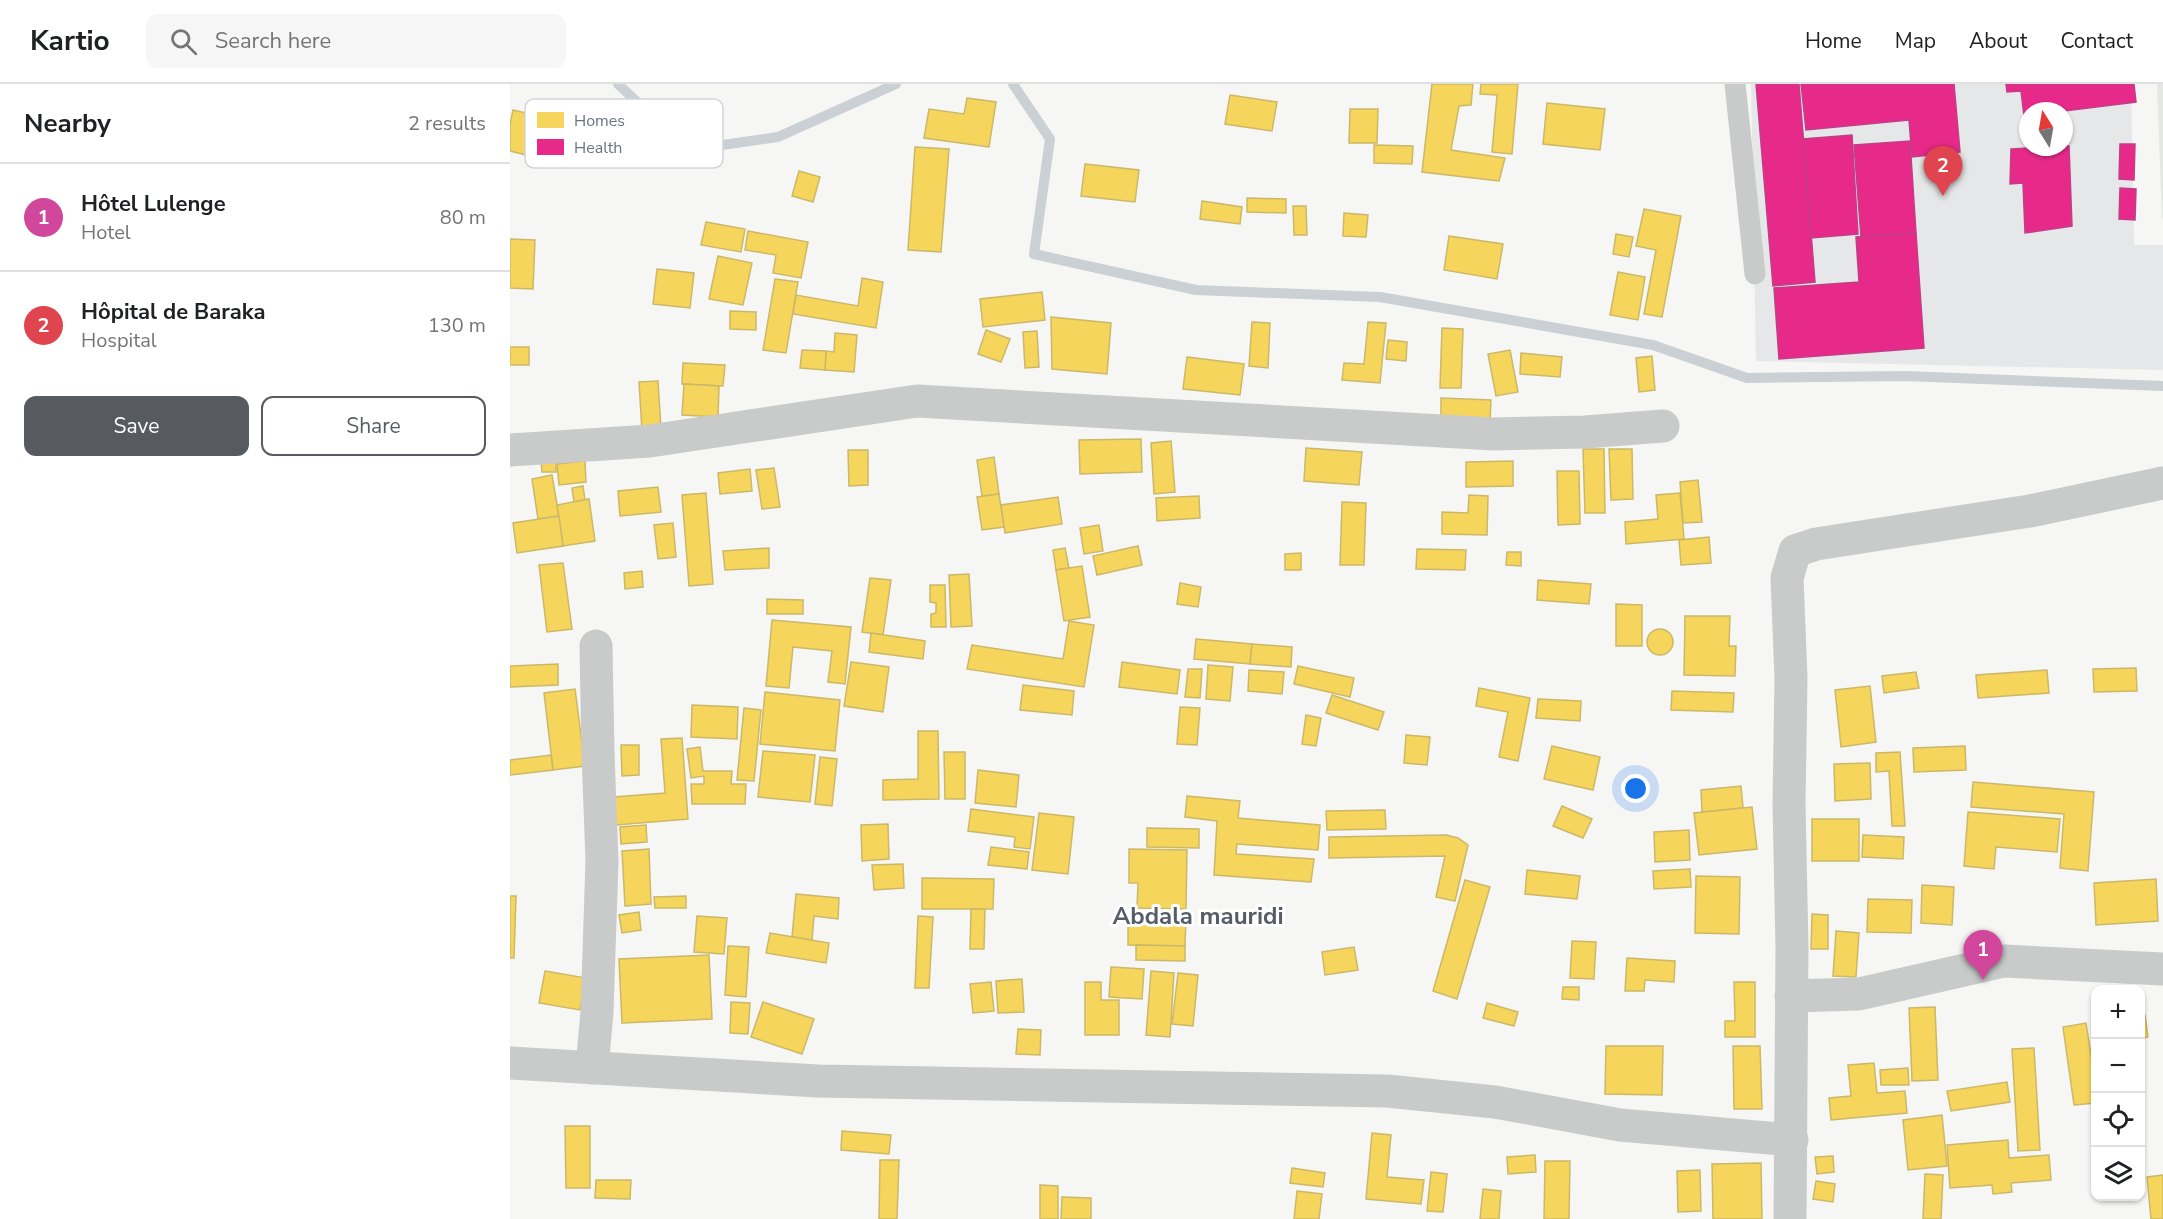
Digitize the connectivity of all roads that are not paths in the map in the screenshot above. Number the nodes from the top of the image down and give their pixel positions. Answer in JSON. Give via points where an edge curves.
{"nodes":[{"id":1,"x":1736,"y":84,"type":"edge"},
{"id":2,"x":1755,"y":274,"type":"dead end"},
{"id":3,"x":1663,"y":426,"type":"dead end"},
{"id":4,"x":510,"y":450,"type":"edge"},
{"id":5,"x":2163,"y":483,"type":"edge"},
{"id":6,"x":596,"y":646,"type":"dead end"},
{"id":7,"x":2163,"y":969,"type":"edge"},
{"id":8,"x":1791,"y":996,"type":"junction"},
{"id":9,"x":510,"y":1063,"type":"edge"},
{"id":10,"x":592,"y":1068,"type":"junction"},
{"id":11,"x":1792,"y":1140,"type":"junction"},
{"id":12,"x":1790,"y":1219,"type":"edge"}],
"edges":[{"from":1,"to":2,"type":"lane"},
{"from":3,"to":4,"type":"street","via":[[1494,435],[917,401],[650,441]]},
{"from":5,"to":8,"type":"street","via":[[2030,512],[1816,544],[1794,551],[1787,578],[1791,678]]},
{"from":6,"to":10,"type":"street","via":[[602,861]]},
{"from":7,"to":8,"type":"street","via":[[2004,961],[1859,994]]},
{"from":8,"to":11,"type":"street"},
{"from":9,"to":10,"type":"street"},
{"from":10,"to":11,"type":"street","via":[[818,1081],[1386,1091],[1495,1102],[1620,1125]]},
{"from":11,"to":12,"type":"street"}]}
